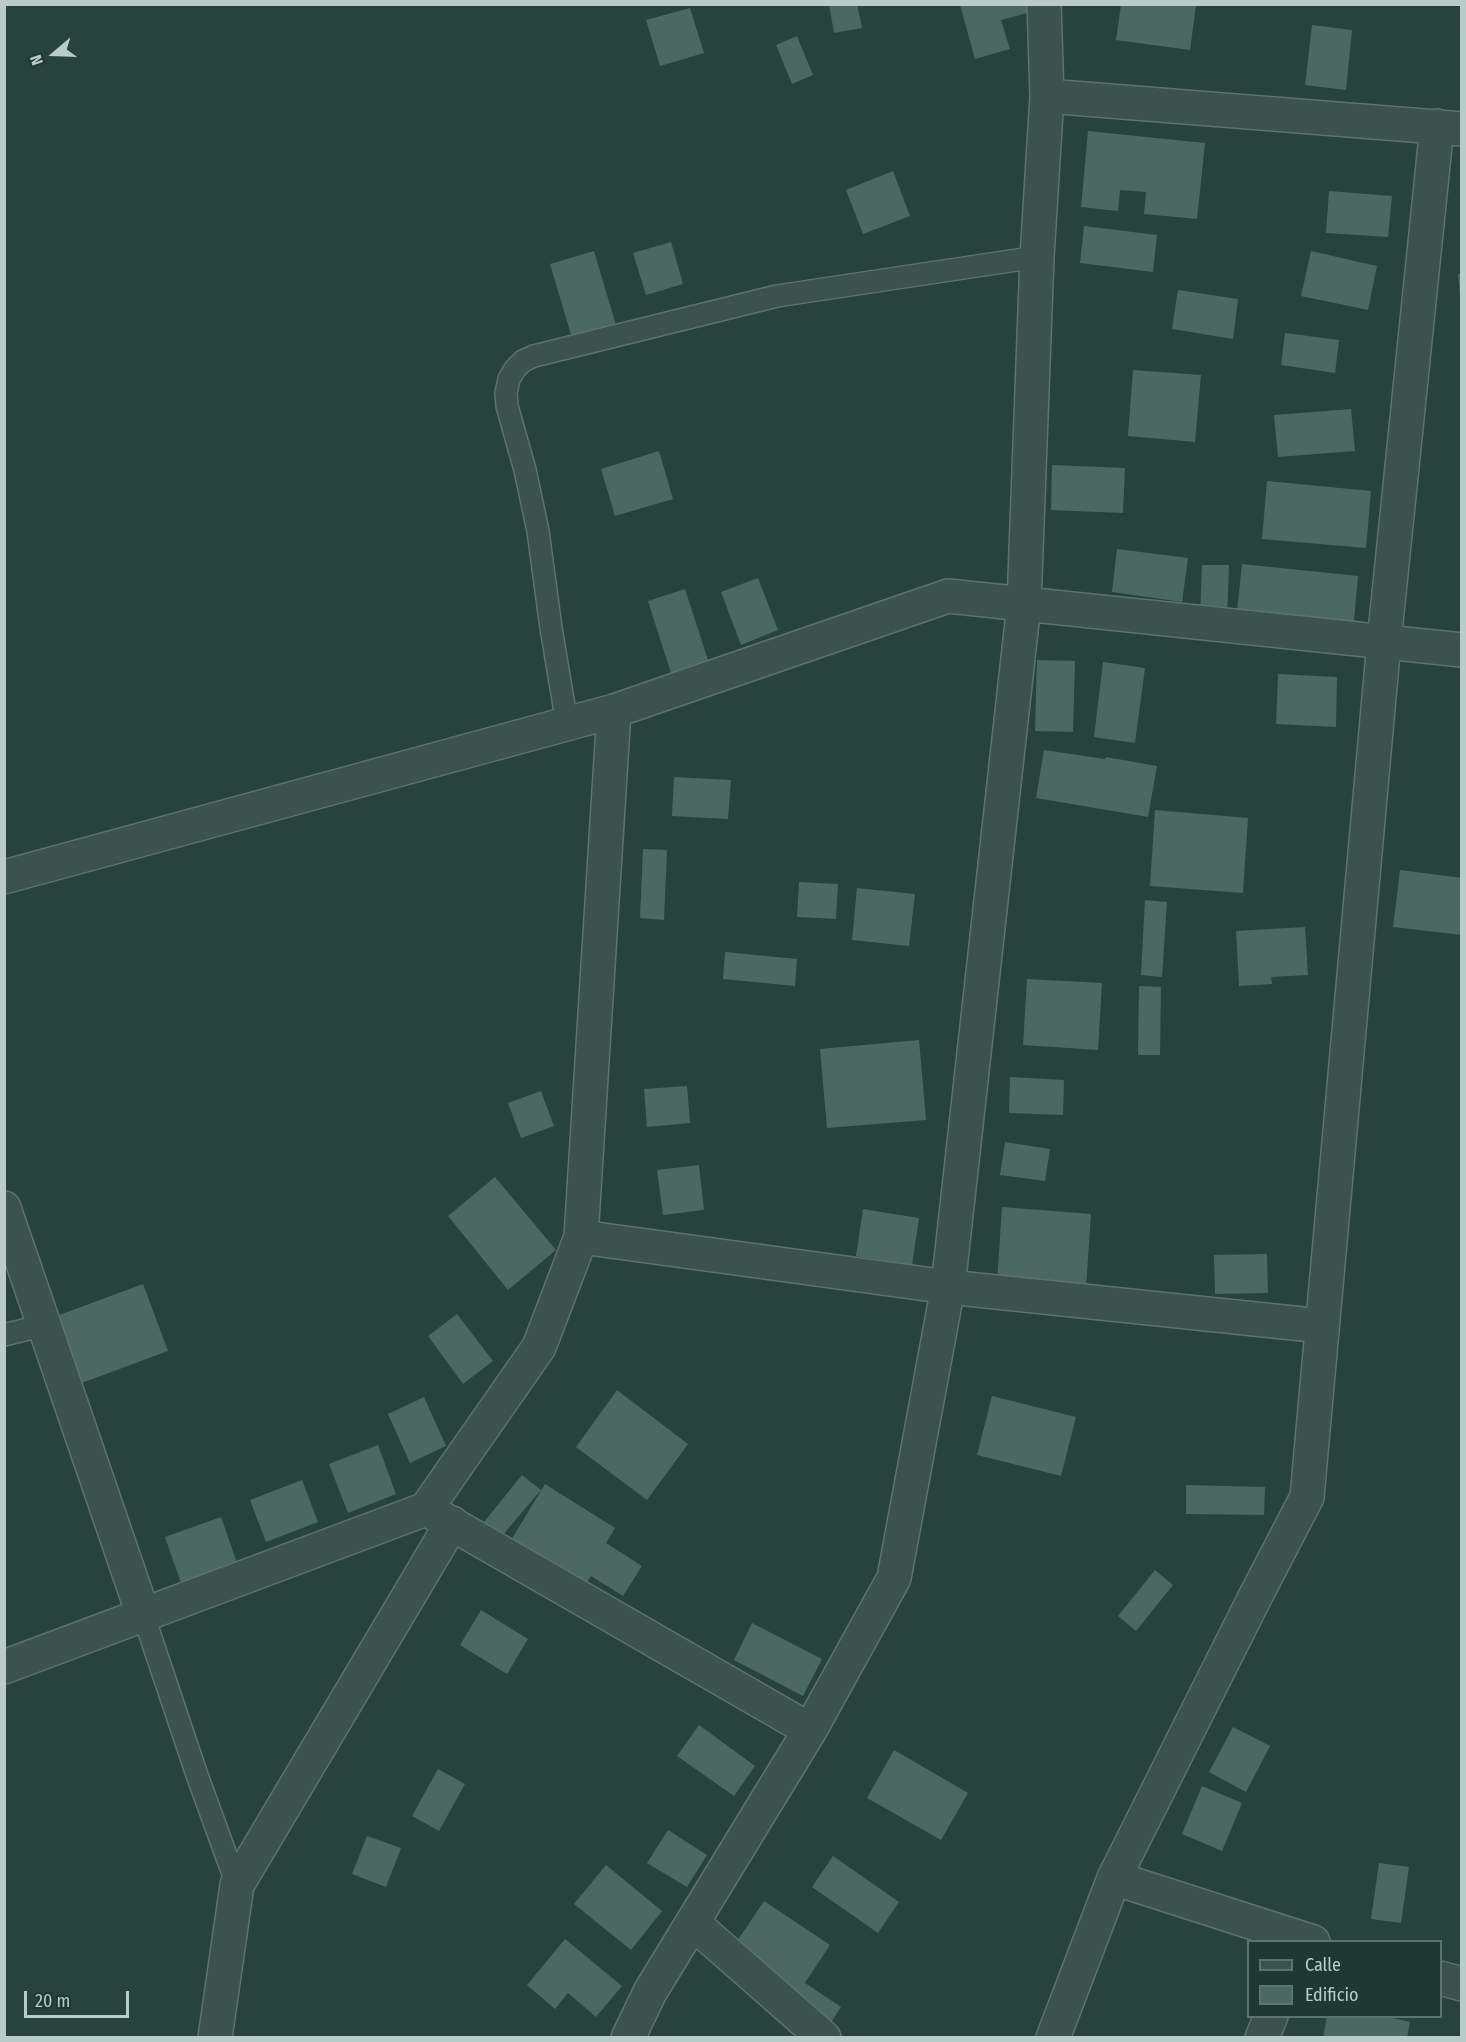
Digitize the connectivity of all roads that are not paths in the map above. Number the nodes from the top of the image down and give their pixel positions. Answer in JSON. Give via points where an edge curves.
{"nodes":[{"id":1,"x":1044,"y":4,"type":"edge"},
{"id":2,"x":1047,"y":96,"type":"junction"},
{"id":3,"x":1449,"y":128,"type":"edge"},
{"id":4,"x":1037,"y":257,"type":"junction"},
{"id":5,"x":1024,"y":604,"type":"junction"},
{"id":6,"x":1384,"y":642,"type":"junction"},
{"id":7,"x":1461,"y":650,"type":"edge"},
{"id":8,"x":614,"y":711,"type":"junction"},
{"id":9,"x":567,"y":723,"type":"junction"},
{"id":10,"x":4,"y":877,"type":"edge"},
{"id":11,"x":4,"y":1208,"type":"edge"},
{"id":12,"x":581,"y":1237,"type":"junction"},
{"id":13,"x":948,"y":1287,"type":"junction"},
{"id":14,"x":44,"y":1325,"type":"junction"},
{"id":15,"x":1322,"y":1326,"type":"junction"},
{"id":16,"x":4,"y":1335,"type":"edge"},
{"id":17,"x":439,"y":1516,"type":"junction"},
{"id":18,"x":143,"y":1614,"type":"junction"},
{"id":19,"x":4,"y":1667,"type":"edge"},
{"id":20,"x":810,"y":1730,"type":"junction"},
{"id":21,"x":1114,"y":1878,"type":"junction"},
{"id":22,"x":237,"y":1885,"type":"junction"},
{"id":23,"x":693,"y":1923,"type":"junction"},
{"id":24,"x":1304,"y":1940,"type":"edge"},
{"id":25,"x":1442,"y":1979,"type":"edge"},
{"id":26,"x":1461,"y":1984,"type":"edge"},
{"id":27,"x":1270,"y":2018,"type":"edge"},
{"id":28,"x":215,"y":2037,"type":"edge"},
{"id":29,"x":628,"y":2037,"type":"edge"},
{"id":30,"x":824,"y":2037,"type":"edge"},
{"id":31,"x":1053,"y":2037,"type":"edge"},
{"id":32,"x":1262,"y":2037,"type":"edge"}],
"edges":[{"from":1,"to":2,"type":"street"},
{"from":2,"to":3,"type":"street"},
{"from":2,"to":4,"type":"street"},
{"from":3,"to":6,"type":"street"},
{"from":4,"to":5,"type":"street"},
{"from":4,"to":9,"type":"lane","via":[[777,296],[523,361],[509,379],[507,406],[538,531]]},
{"from":5,"to":6,"type":"street"},
{"from":5,"to":8,"type":"street","via":[[948,596]]},
{"from":5,"to":13,"type":"street"},
{"from":6,"to":7,"type":"street"},
{"from":6,"to":15,"type":"street"},
{"from":8,"to":9,"type":"street"},
{"from":8,"to":12,"type":"street"},
{"from":9,"to":10,"type":"street"},
{"from":11,"to":14,"type":"street"},
{"from":12,"to":13,"type":"street"},
{"from":12,"to":17,"type":"street","via":[[538,1347]]},
{"from":13,"to":15,"type":"street"},
{"from":13,"to":20,"type":"street","via":[[894,1578]]},
{"from":14,"to":16,"type":"lane"},
{"from":14,"to":18,"type":"street"},
{"from":15,"to":21,"type":"street","via":[[1307,1497]]},
{"from":17,"to":18,"type":"street"},
{"from":17,"to":20,"type":"street"},
{"from":17,"to":22,"type":"street"},
{"from":18,"to":19,"type":"street"},
{"from":18,"to":22,"type":"lane"},
{"from":20,"to":23,"type":"street"},
{"from":21,"to":24,"type":"street"},
{"from":21,"to":31,"type":"street"},
{"from":22,"to":28,"type":"street"},
{"from":23,"to":29,"type":"street","via":[[650,1992]]},
{"from":23,"to":30,"type":"street"},
{"from":25,"to":26,"type":"street"},
{"from":27,"to":32,"type":"street"}]}
